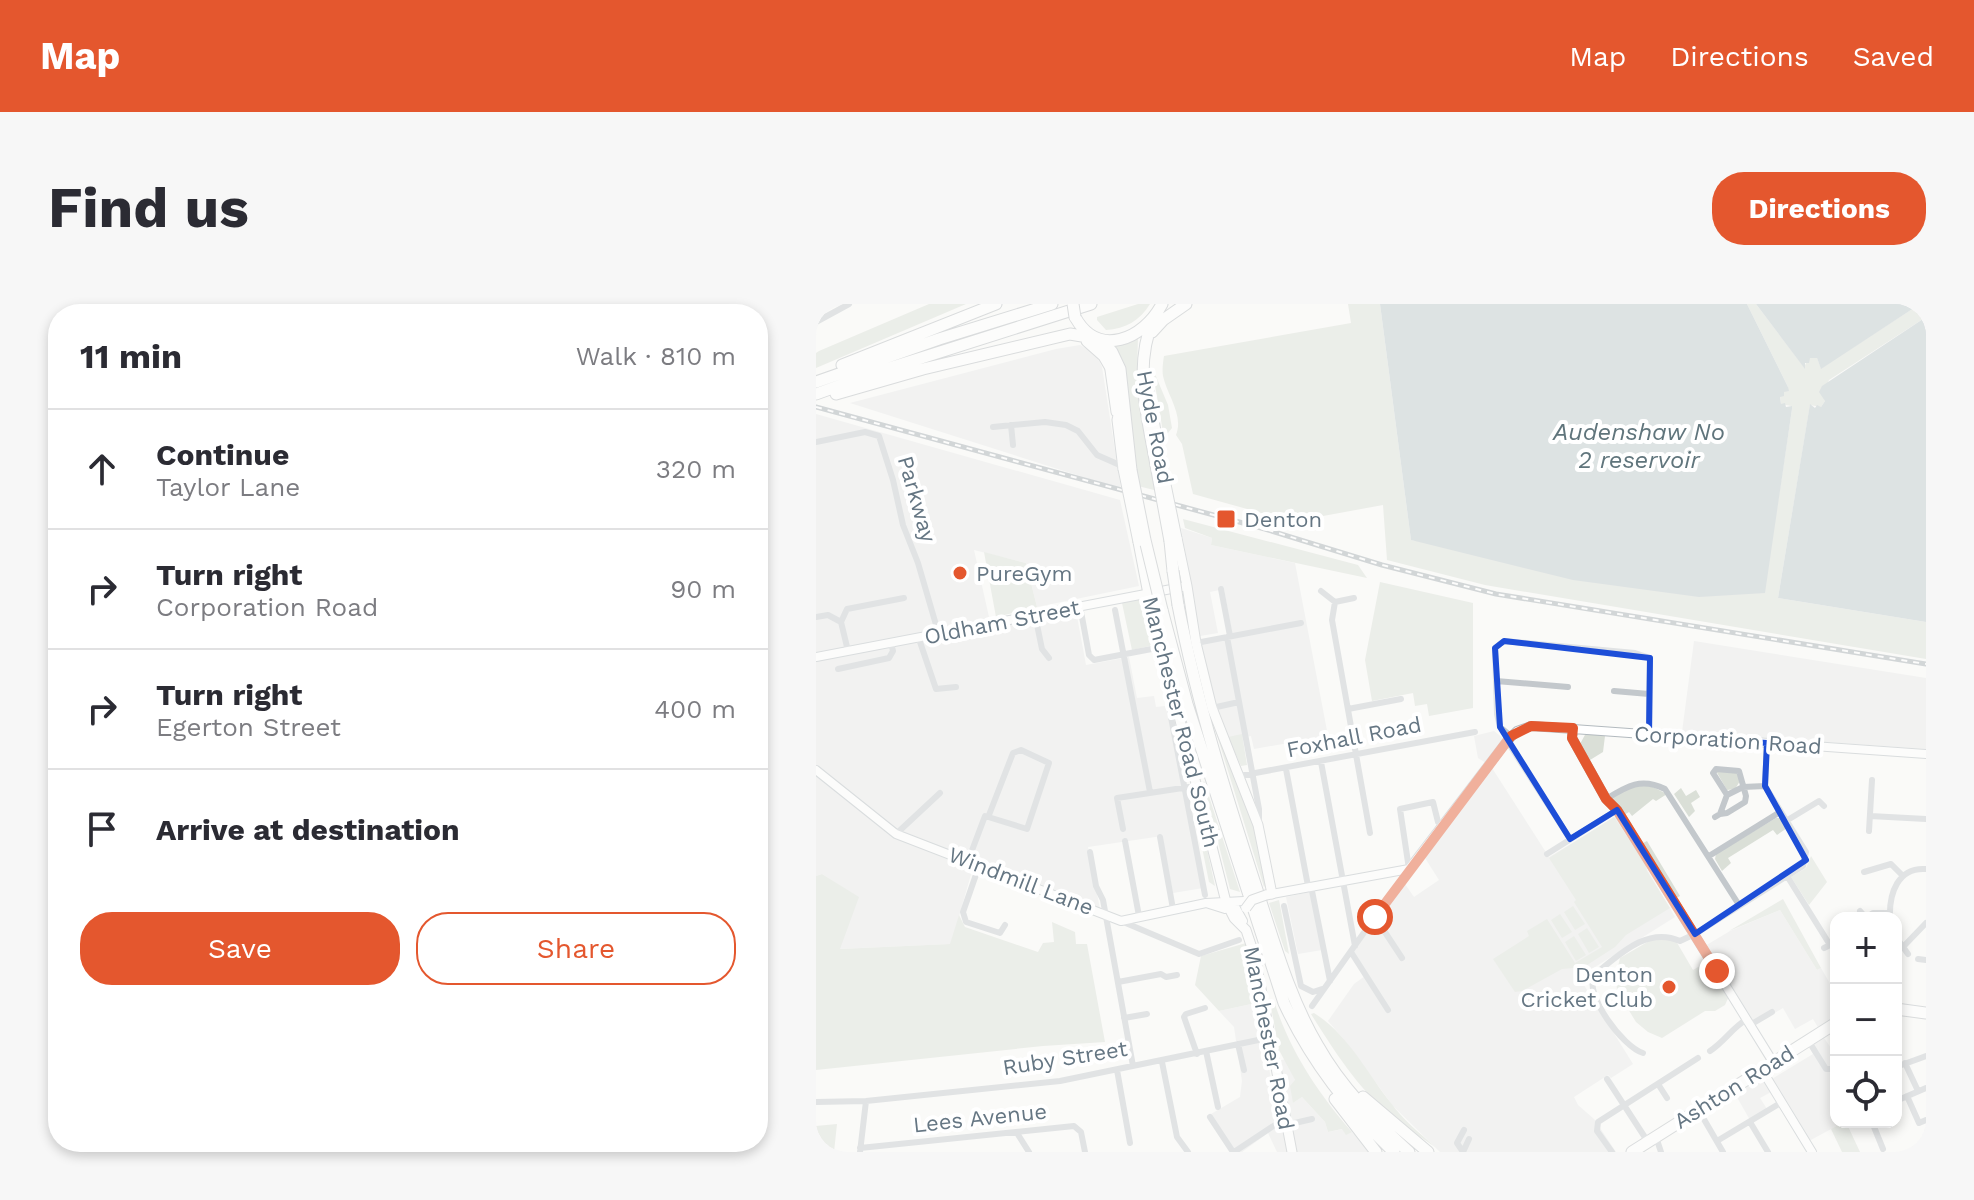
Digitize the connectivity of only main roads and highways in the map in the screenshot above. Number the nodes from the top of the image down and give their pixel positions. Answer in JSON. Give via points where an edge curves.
{"nodes":[{"id":1,"x":996,"y":304,"type":"edge"},
{"id":2,"x":1052,"y":304,"type":"edge"},
{"id":3,"x":1091,"y":304,"type":"edge"},
{"id":4,"x":1168,"y":308,"type":"edge"},
{"id":5,"x":1074,"y":310,"type":"edge"},
{"id":6,"x":1071,"y":337,"type":"junction"},
{"id":7,"x":1098,"y":340,"type":"junction"},
{"id":8,"x":1145,"y":343,"type":"junction"},
{"id":9,"x":1110,"y":370,"type":"junction"},
{"id":10,"x":816,"y":380,"type":"edge"},
{"id":11,"x":1123,"y":391,"type":"junction"},
{"id":12,"x":816,"y":394,"type":"edge"},
{"id":13,"x":816,"y":400,"type":"edge"},
{"id":14,"x":1117,"y":420,"type":"junction"},
{"id":15,"x":1159,"y":465,"type":"junction"},
{"id":16,"x":1126,"y":469,"type":"junction"},
{"id":17,"x":1138,"y":542,"type":"joint"},
{"id":18,"x":1247,"y":903,"type":"joint"},
{"id":19,"x":1229,"y":904,"type":"joint"},
{"id":20,"x":1243,"y":923,"type":"junction"},
{"id":21,"x":1902,"y":1010,"type":"edge"},
{"id":22,"x":1926,"y":1013,"type":"edge"},
{"id":23,"x":1830,"y":1027,"type":"edge"},
{"id":24,"x":1311,"y":1046,"type":"junction"},
{"id":25,"x":1292,"y":1152,"type":"edge"},
{"id":26,"x":1376,"y":1152,"type":"edge"},
{"id":27,"x":1394,"y":1152,"type":"edge"},
{"id":28,"x":1409,"y":1152,"type":"edge"},
{"id":29,"x":1428,"y":1152,"type":"edge"},
{"id":30,"x":1632,"y":1152,"type":"edge"}],
"edges":[{"from":1,"to":10,"type":"highway"},
{"from":2,"to":10,"type":"highway"},
{"from":3,"to":12,"type":"highway"},
{"from":4,"to":7,"type":"highway","via":[[1126,338]]},
{"from":4,"to":8,"type":"highway","name":"Hyde Road"},
{"from":4,"to":8,"type":"highway"},
{"from":5,"to":7,"type":"highway","name":"Hyde Road","via":[[1079,325]]},
{"from":6,"to":7,"type":"highway"},
{"from":6,"to":9,"type":"highway","via":[[1093,344]]},
{"from":6,"to":13,"type":"highway","via":[[923,369]]},
{"from":7,"to":11,"type":"highway","name":"Hyde Road","via":[[1117,360]]},
{"from":8,"to":15,"type":"highway","name":"Hyde Road","via":[[1141,376]]},
{"from":9,"to":11,"type":"highway"},
{"from":9,"to":14,"type":"main road"},
{"from":11,"to":14,"type":"main road","name":"Hyde Road"},
{"from":11,"to":16,"type":"highway"},
{"from":14,"to":16,"type":"main road","name":"Hyde Road"},
{"from":15,"to":18,"type":"main road","name":"Hyde Road","bridge":true,"via":[[1212,708],[1258,825],[1269,895]]},
{"from":15,"to":24,"type":"highway","name":"Hyde Road","bridge":true,"via":[[1178,605],[1199,700]]},
{"from":16,"to":17,"type":"main road","name":"Hyde Road","bridge":true},
{"from":16,"to":24,"type":"highway","bridge":true,"via":[[1187,704],[1273,973],[1284,1003]]},
{"from":17,"to":19,"type":"main road","name":"Manchester Road South"},
{"from":18,"to":20,"type":"main road","name":"Manchester Road"},
{"from":19,"to":20,"type":"main road","name":"Manchester Road","via":[[1234,918]]},
{"from":20,"to":25,"type":"main road","name":"Manchester Road","via":[[1255,957]]},
{"from":21,"to":22,"type":"highway"},
{"from":23,"to":30,"type":"highway","name":"Ashton Road"},
{"from":24,"to":26,"type":"highway","via":[[1339,1106]]},
{"from":24,"to":27,"type":"highway","via":[[1347,1104]]},
{"from":24,"to":28,"type":"highway"},
{"from":24,"to":29,"type":"highway"}]}
